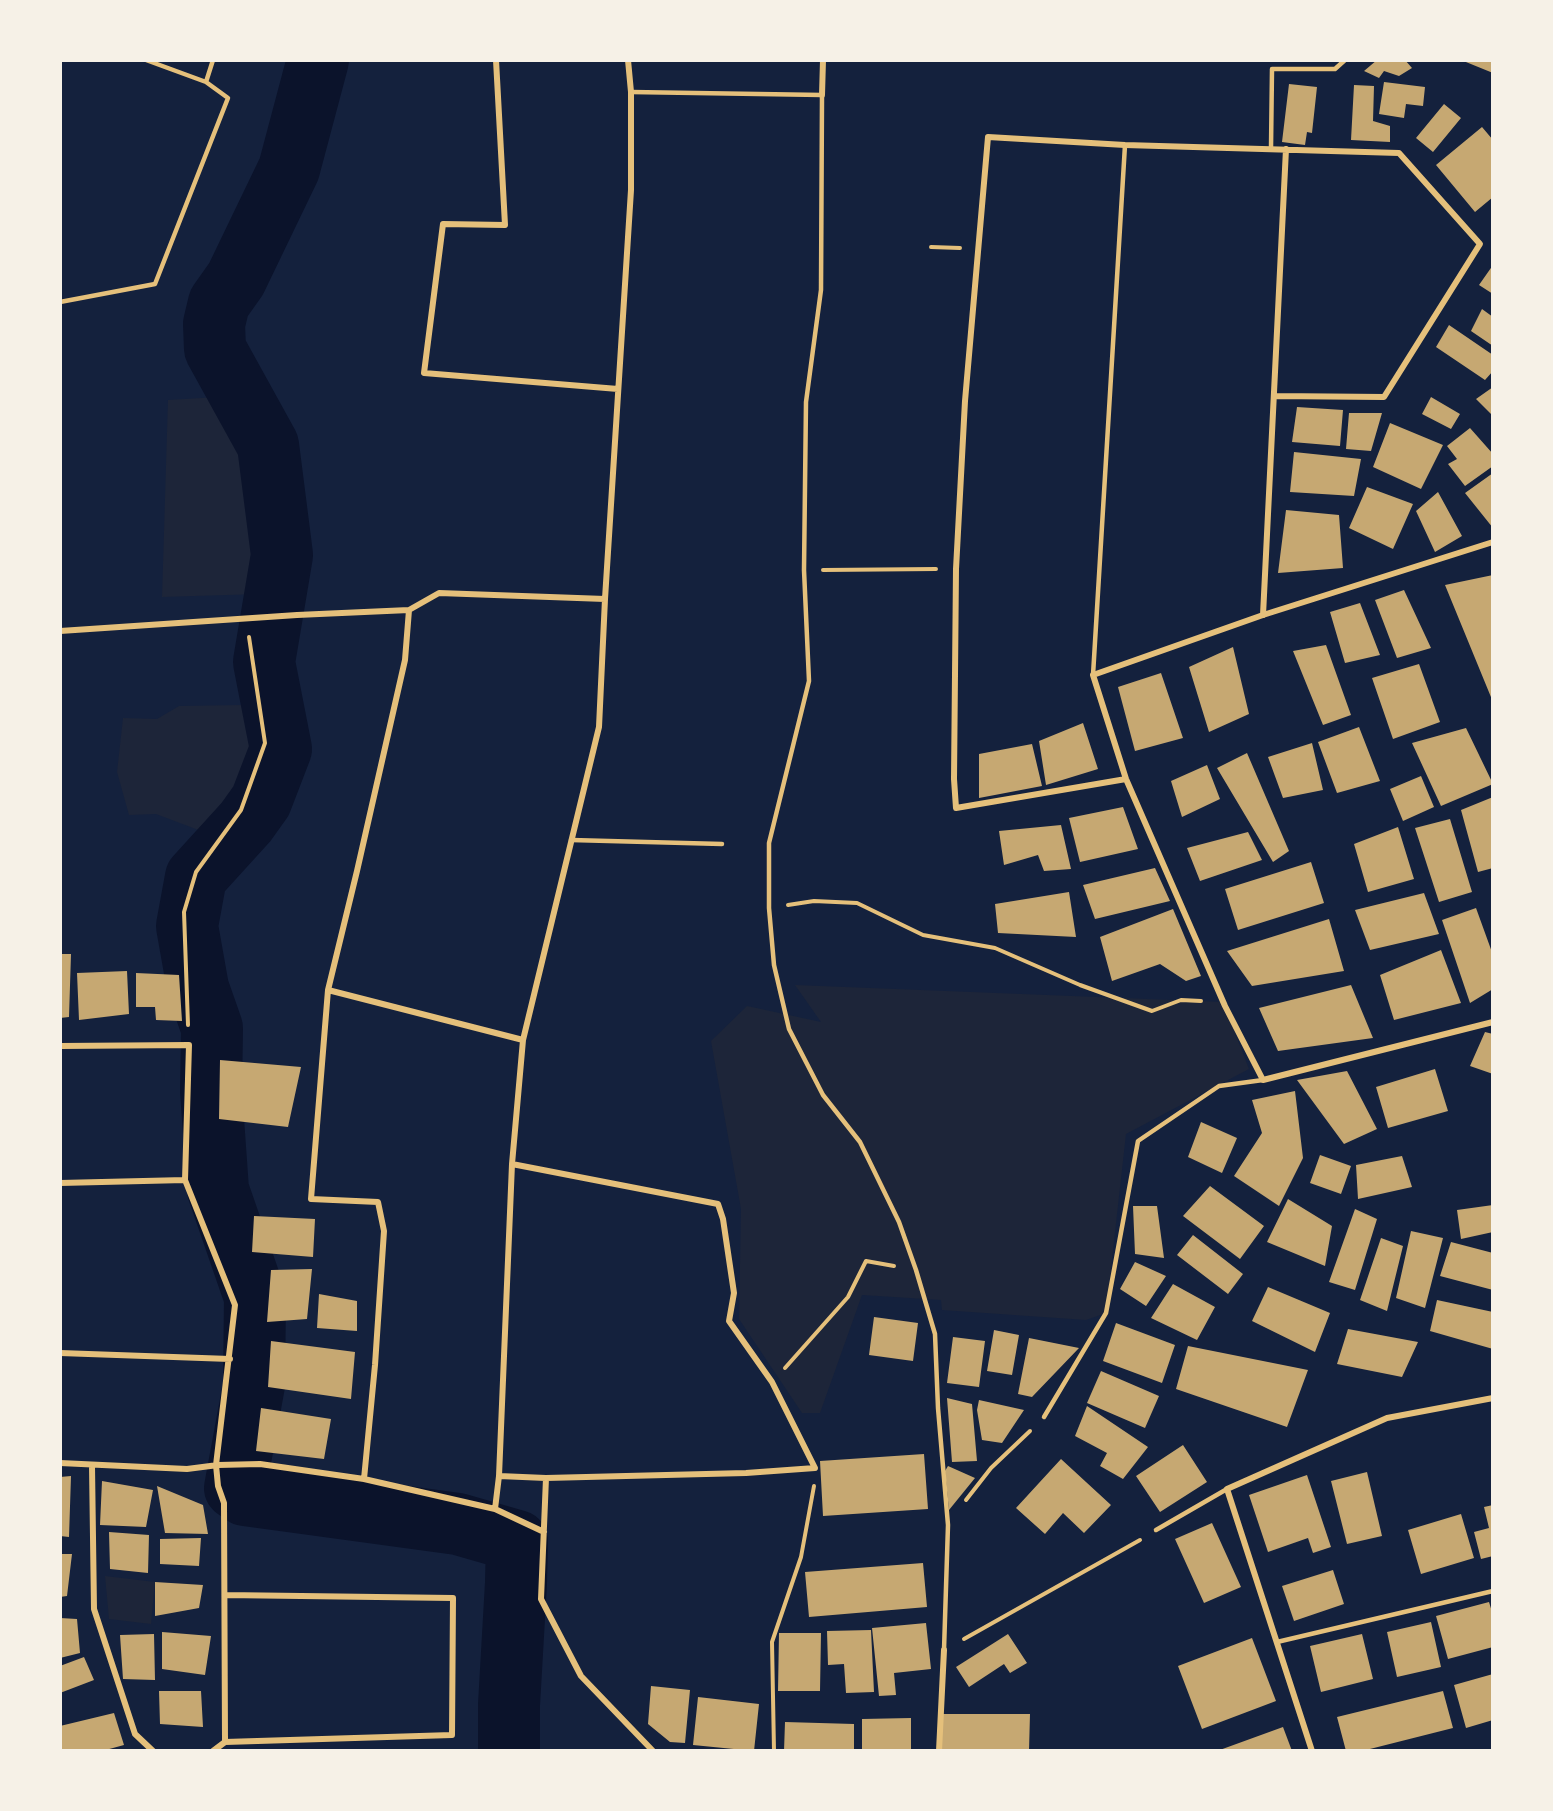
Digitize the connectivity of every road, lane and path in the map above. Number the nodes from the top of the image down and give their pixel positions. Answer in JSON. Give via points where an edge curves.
{"nodes":[{"id":1,"x":146,"y":60,"type":"edge"},
{"id":2,"x":213,"y":60,"type":"edge"},
{"id":3,"x":496,"y":60,"type":"edge"},
{"id":4,"x":628,"y":60,"type":"edge"},
{"id":5,"x":823,"y":60,"type":"edge"},
{"id":6,"x":1345,"y":60,"type":"edge"},
{"id":7,"x":206,"y":82,"type":"junction"},
{"id":8,"x":631,"y":92,"type":"junction"},
{"id":9,"x":822,"y":95,"type":"junction"},
{"id":10,"x":1125,"y":145,"type":"junction"},
{"id":11,"x":1271,"y":148,"type":"junction"},
{"id":12,"x":1286,"y":149,"type":"junction"},
{"id":13,"x":931,"y":247,"type":"dead end"},
{"id":14,"x":978,"y":249,"type":"junction"},
{"id":15,"x":60,"y":302,"type":"edge"},
{"id":16,"x":618,"y":389,"type":"junction"},
{"id":17,"x":1274,"y":396,"type":"junction"},
{"id":18,"x":1493,"y":542,"type":"edge"},
{"id":19,"x":956,"y":569,"type":"junction"},
{"id":20,"x":804,"y":570,"type":"junction"},
{"id":21,"x":605,"y":599,"type":"junction"},
{"id":22,"x":409,"y":610,"type":"junction"},
{"id":23,"x":1263,"y":615,"type":"junction"},
{"id":24,"x":60,"y":632,"type":"edge"},
{"id":25,"x":249,"y":645,"type":"dead end"},
{"id":26,"x":1094,"y":675,"type":"junction"},
{"id":27,"x":1126,"y":779,"type":"junction"},
{"id":28,"x":571,"y":840,"type":"junction"},
{"id":29,"x":722,"y":844,"type":"dead end"},
{"id":30,"x":769,"y":908,"type":"junction"},
{"id":31,"x":328,"y":990,"type":"junction"},
{"id":32,"x":1223,"y":1002,"type":"junction"},
{"id":33,"x":1493,"y":1022,"type":"edge"},
{"id":34,"x":523,"y":1040,"type":"junction"},
{"id":35,"x":189,"y":1045,"type":"junction"},
{"id":36,"x":60,"y":1046,"type":"edge"},
{"id":37,"x":1263,"y":1080,"type":"junction"},
{"id":38,"x":512,"y":1164,"type":"junction"},
{"id":39,"x":185,"y":1180,"type":"junction"},
{"id":40,"x":60,"y":1183,"type":"edge"},
{"id":41,"x":916,"y":1270,"type":"junction"},
{"id":42,"x":60,"y":1353,"type":"edge"},
{"id":43,"x":230,"y":1359,"type":"junction"},
{"id":44,"x":772,"y":1382,"type":"junction"},
{"id":45,"x":1493,"y":1398,"type":"edge"},
{"id":46,"x":1044,"y":1417,"type":"joint"},
{"id":47,"x":60,"y":1463,"type":"edge"},
{"id":48,"x":217,"y":1465,"type":"junction"},
{"id":49,"x":92,"y":1466,"type":"junction"},
{"id":50,"x":815,"y":1468,"type":"junction"},
{"id":51,"x":499,"y":1476,"type":"junction"},
{"id":52,"x":364,"y":1479,"type":"junction"},
{"id":53,"x":546,"y":1479,"type":"junction"},
{"id":54,"x":1227,"y":1489,"type":"junction"},
{"id":55,"x":495,"y":1509,"type":"junction"},
{"id":56,"x":948,"y":1525,"type":"junction"},
{"id":57,"x":1156,"y":1530,"type":"joint"},
{"id":58,"x":544,"y":1532,"type":"junction"},
{"id":59,"x":1493,"y":1591,"type":"edge"},
{"id":60,"x":225,"y":1595,"type":"junction"},
{"id":61,"x":1277,"y":1642,"type":"junction"},
{"id":62,"x":944,"y":1650,"type":"junction"},
{"id":63,"x":225,"y":1742,"type":"junction"},
{"id":64,"x":153,"y":1751,"type":"edge"},
{"id":65,"x":213,"y":1751,"type":"edge"},
{"id":66,"x":653,"y":1751,"type":"edge"},
{"id":67,"x":774,"y":1751,"type":"edge"},
{"id":68,"x":939,"y":1751,"type":"edge"},
{"id":69,"x":1312,"y":1751,"type":"edge"}],
"edges":[{"from":1,"to":7,"type":"lane"},
{"from":2,"to":7,"type":"lane"},
{"from":3,"to":16,"type":"street","via":[[505,225],[443,224],[424,373]]},
{"from":4,"to":8,"type":"street"},
{"from":5,"to":9,"type":"street"},
{"from":6,"to":11,"type":"lane","via":[[1335,69],[1272,69]]},
{"from":7,"to":15,"type":"lane","via":[[228,98],[155,284]]},
{"from":8,"to":9,"type":"lane"},
{"from":8,"to":16,"type":"street","via":[[632,190]]},
{"from":9,"to":20,"type":"lane","via":[[821,290],[806,402]]},
{"from":10,"to":11,"type":"street"},
{"from":10,"to":14,"type":"street","via":[[988,137]]},
{"from":10,"to":26,"type":"lane"},
{"from":11,"to":12,"type":"street"},
{"from":12,"to":17,"type":"street"},
{"from":12,"to":17,"type":"street","via":[[1399,153],[1480,244],[1384,398]]},
{"from":13,"to":14,"type":"path"},
{"from":14,"to":19,"type":"street"},
{"from":16,"to":21,"type":"street"},
{"from":17,"to":23,"type":"street"},
{"from":18,"to":23,"type":"street"},
{"from":19,"to":20,"type":"path"},
{"from":19,"to":27,"type":"street","via":[[956,808]]},
{"from":20,"to":30,"type":"lane","via":[[808,681],[769,843]]},
{"from":21,"to":22,"type":"street","via":[[439,593]]},
{"from":21,"to":28,"type":"street","via":[[599,727]]},
{"from":22,"to":24,"type":"street"},
{"from":22,"to":31,"type":"street","via":[[405,660]]},
{"from":23,"to":26,"type":"street"},
{"from":25,"to":35,"type":"path","via":[[265,743],[241,810],[196,872],[184,912]]},
{"from":26,"to":27,"type":"street"},
{"from":27,"to":32,"type":"street"},
{"from":28,"to":29,"type":"lane"},
{"from":28,"to":34,"type":"street"},
{"from":30,"to":32,"type":"path","via":[[814,901],[857,903],[923,935],[995,948],[1152,1011],[1181,1000]]},
{"from":30,"to":41,"type":"lane","via":[[774,965],[789,1029],[823,1095],[860,1142],[899,1222]]},
{"from":31,"to":34,"type":"street"},
{"from":31,"to":52,"type":"street","via":[[311,1199],[378,1202],[384,1231]]},
{"from":32,"to":37,"type":"street"},
{"from":33,"to":37,"type":"street"},
{"from":34,"to":38,"type":"street"},
{"from":35,"to":36,"type":"street"},
{"from":35,"to":39,"type":"street"},
{"from":37,"to":46,"type":"lane","via":[[1219,1086],[1138,1141],[1106,1313]]},
{"from":38,"to":44,"type":"street","via":[[718,1204],[734,1293],[729,1321]]},
{"from":38,"to":51,"type":"street"},
{"from":39,"to":40,"type":"street"},
{"from":39,"to":43,"type":"street","via":[[235,1305]]},
{"from":41,"to":44,"type":"path","via":[[866,1261],[848,1297]]},
{"from":41,"to":56,"type":"lane","via":[[935,1334]]},
{"from":42,"to":43,"type":"street"},
{"from":43,"to":48,"type":"street"},
{"from":44,"to":50,"type":"street"},
{"from":45,"to":54,"type":"street","via":[[1387,1418]]},
{"from":46,"to":56,"type":"path","via":[[991,1468]]},
{"from":47,"to":49,"type":"street"},
{"from":48,"to":49,"type":"street","via":[[187,1469]]},
{"from":48,"to":52,"type":"street","via":[[260,1464]]},
{"from":48,"to":60,"type":"street","via":[[224,1503]]},
{"from":49,"to":64,"type":"street","via":[[94,1609],[135,1734]]},
{"from":50,"to":53,"type":"street"},
{"from":50,"to":67,"type":"path","via":[[801,1557],[772,1642]]},
{"from":51,"to":53,"type":"street"},
{"from":51,"to":55,"type":"street"},
{"from":52,"to":55,"type":"street"},
{"from":53,"to":58,"type":"street"},
{"from":54,"to":57,"type":"lane"},
{"from":54,"to":61,"type":"street"},
{"from":55,"to":58,"type":"street"},
{"from":56,"to":62,"type":"lane"},
{"from":57,"to":62,"type":"path"},
{"from":58,"to":66,"type":"street","via":[[541,1599],[581,1676]]},
{"from":59,"to":61,"type":"lane"},
{"from":60,"to":63,"type":"street"},
{"from":60,"to":63,"type":"street","via":[[453,1598],[452,1735]]},
{"from":61,"to":69,"type":"street"},
{"from":62,"to":68,"type":"street"},
{"from":63,"to":65,"type":"street"}]}
